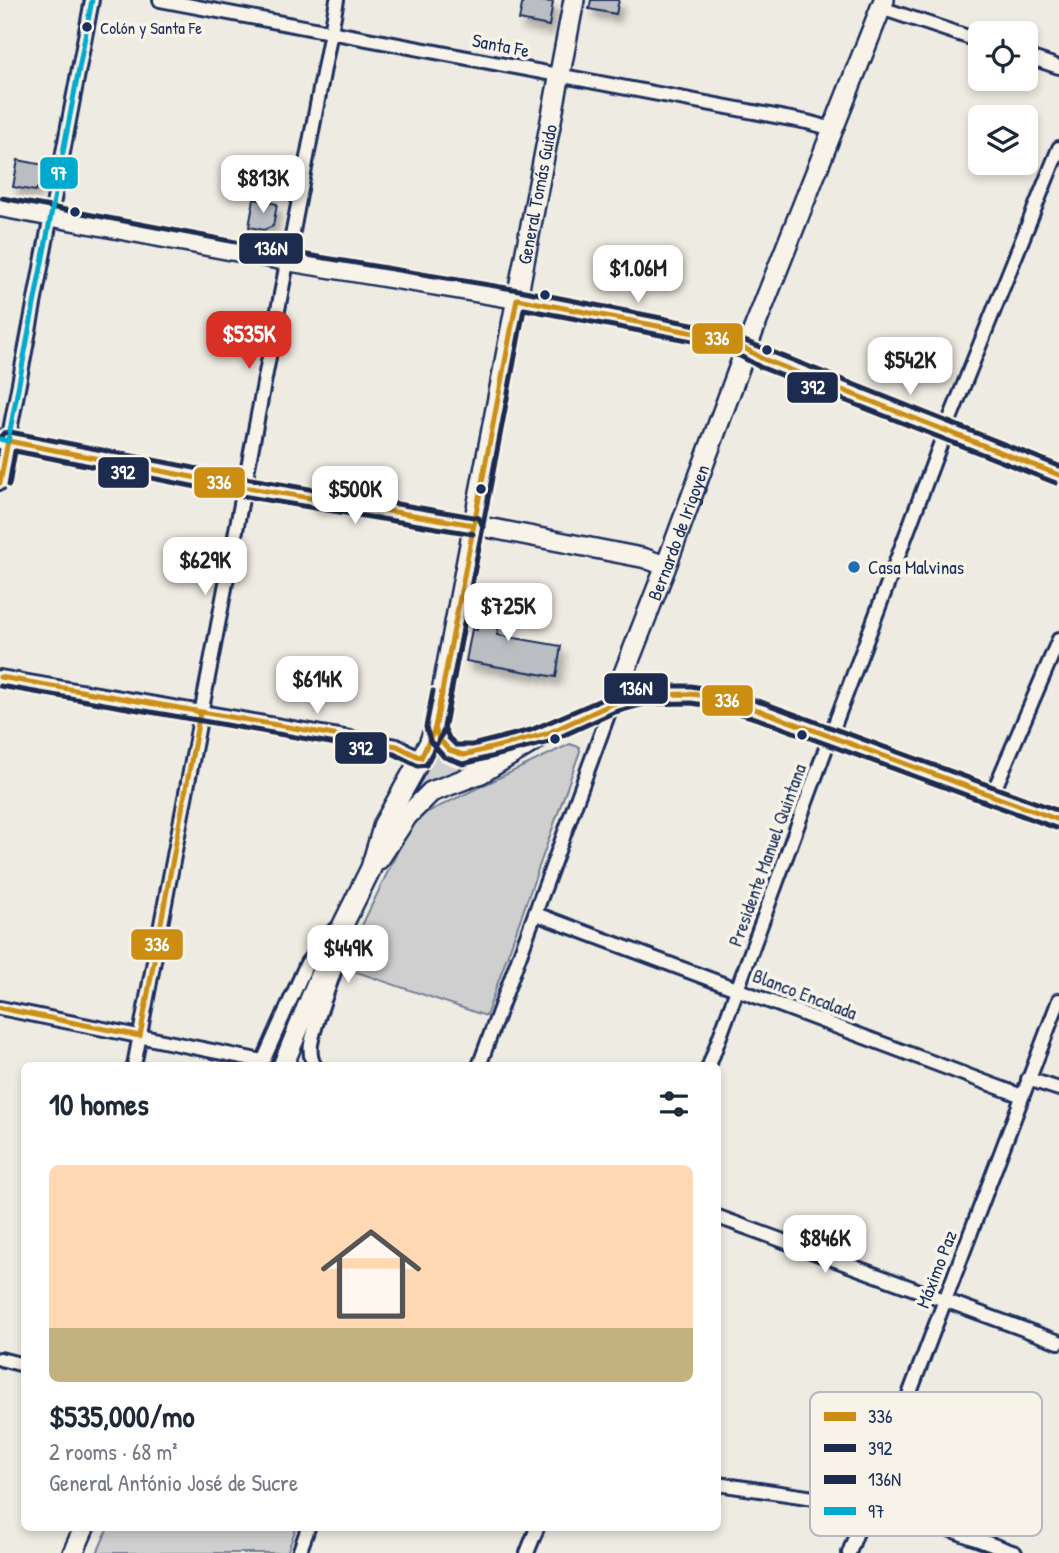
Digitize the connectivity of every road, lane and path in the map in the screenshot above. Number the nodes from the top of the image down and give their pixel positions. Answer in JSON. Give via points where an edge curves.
{"nodes":[{"id":1,"x":92,"y":0,"type":"edge"},
{"id":2,"x":160,"y":0,"type":"edge"},
{"id":3,"x":337,"y":0,"type":"edge"},
{"id":4,"x":574,"y":0,"type":"edge"},
{"id":5,"x":882,"y":4,"type":"edge"},
{"id":6,"x":331,"y":32,"type":"junction"},
{"id":7,"x":968,"y":36,"type":"edge"},
{"id":8,"x":1038,"y":60,"type":"edge"},
{"id":9,"x":1059,"y":67,"type":"edge"},
{"id":10,"x":559,"y":75,"type":"junction"},
{"id":11,"x":833,"y":129,"type":"junction"},
{"id":12,"x":1059,"y":148,"type":"edge"},
{"id":13,"x":0,"y":207,"type":"edge"},
{"id":14,"x":51,"y":216,"type":"junction"},
{"id":15,"x":287,"y":261,"type":"junction"},
{"id":16,"x":517,"y":299,"type":"junction"},
{"id":17,"x":746,"y":349,"type":"junction"},
{"id":18,"x":946,"y":429,"type":"junction"},
{"id":19,"x":4,"y":440,"type":"edge"},
{"id":20,"x":1059,"y":475,"type":"edge"},
{"id":21,"x":0,"y":483,"type":"edge"},
{"id":22,"x":243,"y":487,"type":"junction"},
{"id":23,"x":474,"y":525,"type":"junction"},
{"id":24,"x":666,"y":566,"type":"junction"},
{"id":25,"x":1059,"y":639,"type":"edge"},
{"id":26,"x":0,"y":677,"type":"edge"},
{"id":27,"x":612,"y":704,"type":"junction"},
{"id":28,"x":200,"y":713,"type":"junction"},
{"id":29,"x":435,"y":727,"type":"junction"},
{"id":30,"x":546,"y":734,"type":"junction"},
{"id":31,"x":830,"y":737,"type":"junction"},
{"id":32,"x":421,"y":758,"type":"junction"},
{"id":33,"x":992,"y":795,"type":"junction"},
{"id":34,"x":1059,"y":820,"type":"edge"},
{"id":35,"x":371,"y":868,"type":"junction"},
{"id":36,"x":351,"y":908,"type":"junction"},
{"id":37,"x":536,"y":914,"type":"junction"},
{"id":38,"x":739,"y":989,"type":"junction"},
{"id":39,"x":1059,"y":1000,"type":"edge"},
{"id":40,"x":0,"y":1008,"type":"edge"},
{"id":41,"x":140,"y":1036,"type":"junction"},
{"id":42,"x":135,"y":1062,"type":"edge"},
{"id":43,"x":257,"y":1062,"type":"edge"},
{"id":44,"x":262,"y":1062,"type":"edge"},
{"id":45,"x":285,"y":1062,"type":"edge"},
{"id":46,"x":313,"y":1062,"type":"edge"},
{"id":47,"x":480,"y":1062,"type":"edge"},
{"id":48,"x":711,"y":1062,"type":"edge"},
{"id":49,"x":1028,"y":1079,"type":"junction"},
{"id":50,"x":1059,"y":1089,"type":"edge"},
{"id":51,"x":1022,"y":1096,"type":"junction"},
{"id":52,"x":721,"y":1218,"type":"edge"},
{"id":53,"x":945,"y":1301,"type":"junction"},
{"id":54,"x":1059,"y":1342,"type":"edge"},
{"id":55,"x":0,"y":1359,"type":"edge"},
{"id":56,"x":21,"y":1364,"type":"edge"},
{"id":57,"x":910,"y":1392,"type":"edge"},
{"id":58,"x":721,"y":1484,"type":"edge"},
{"id":59,"x":810,"y":1497,"type":"edge"},
{"id":60,"x":81,"y":1531,"type":"edge"},
{"id":61,"x":307,"y":1531,"type":"edge"},
{"id":62,"x":536,"y":1531,"type":"edge"},
{"id":63,"x":855,"y":1536,"type":"edge"},
{"id":64,"x":967,"y":1536,"type":"edge"},
{"id":65,"x":71,"y":1553,"type":"edge"},
{"id":66,"x":299,"y":1553,"type":"edge"},
{"id":67,"x":527,"y":1553,"type":"edge"},
{"id":68,"x":849,"y":1553,"type":"edge"},
{"id":69,"x":1014,"y":1553,"type":"edge"}],
"edges":[{"from":1,"to":14,"type":"street"},
{"from":2,"to":6,"type":"street","name":"Santa Fe"},
{"from":3,"to":6,"type":"street"},
{"from":4,"to":10,"type":"main road","name":"General Tomás Guido"},
{"from":5,"to":7,"type":"street"},
{"from":5,"to":11,"type":"main road","name":"Bernardo de Irigoyen"},
{"from":6,"to":10,"type":"street","name":"Santa Fe"},
{"from":6,"to":15,"type":"street"},
{"from":8,"to":9,"type":"street"},
{"from":10,"to":11,"type":"street","name":"Santa Fe"},
{"from":10,"to":16,"type":"main road","name":"General Tomás Guido"},
{"from":11,"to":17,"type":"main road","name":"Bernardo de Irigoyen"},
{"from":12,"to":18,"type":"street","name":"Presidente Manuel Quintana"},
{"from":13,"to":14,"type":"street"},
{"from":14,"to":15,"type":"street"},
{"from":14,"to":19,"type":"street"},
{"from":15,"to":16,"type":"street"},
{"from":15,"to":22,"type":"street"},
{"from":16,"to":17,"type":"street","via":[[710,336]]},
{"from":16,"to":23,"type":"main road","name":"General Tomás Guido"},
{"from":17,"to":18,"type":"street"},
{"from":17,"to":24,"type":"main road","name":"Bernardo de Irigoyen"},
{"from":18,"to":20,"type":"street"},
{"from":18,"to":31,"type":"street","name":"Presidente Manuel Quintana"},
{"from":19,"to":21,"type":"street"},
{"from":19,"to":22,"type":"street"},
{"from":22,"to":23,"type":"street"},
{"from":22,"to":28,"type":"street"},
{"from":23,"to":24,"type":"street"},
{"from":23,"to":29,"type":"main road","name":"General Tomás Guido"},
{"from":24,"to":27,"type":"main road","name":"Bernardo de Irigoyen"},
{"from":25,"to":33,"type":"street"},
{"from":26,"to":28,"type":"street"},
{"from":27,"to":30,"type":"main road"},
{"from":27,"to":31,"type":"street","via":[[643,695],[720,698]]},
{"from":27,"to":37,"type":"street","name":"Bernardo de Irigoyen"},
{"from":28,"to":32,"type":"street","via":[[397,746]]},
{"from":28,"to":41,"type":"street"},
{"from":29,"to":30,"type":"main road","via":[[442,743],[464,755]]},
{"from":29,"to":32,"type":"main road","name":"General Tomás Guido"},
{"from":30,"to":35,"type":"main road","via":[[488,769],[422,799]]},
{"from":31,"to":33,"type":"street"},
{"from":31,"to":38,"type":"street","name":"Presidente Manuel Quintana"},
{"from":32,"to":35,"type":"main road","name":"General Tomás Guido","via":[[384,824]]},
{"from":33,"to":34,"type":"street"},
{"from":35,"to":36,"type":"main road","name":"General Tomás Guido"},
{"from":36,"to":44,"type":"street","name":"General Tomás Guido","via":[[307,963]]},
{"from":36,"to":45,"type":"main road","name":"General Tomás Guido"},
{"from":36,"to":46,"type":"street","name":"General Tomás Guido","via":[[311,1042]]},
{"from":37,"to":38,"type":"street","name":"Blanco Encalada"},
{"from":37,"to":47,"type":"street","name":"Bernardo de Irigoyen"},
{"from":38,"to":48,"type":"street","name":"Presidente Manuel Quintana"},
{"from":38,"to":51,"type":"street","name":"Blanco Encalada"},
{"from":39,"to":49,"type":"street","name":"Máximo Paz"},
{"from":40,"to":41,"type":"street"},
{"from":41,"to":42,"type":"street"},
{"from":41,"to":43,"type":"street"},
{"from":49,"to":50,"type":"street"},
{"from":49,"to":51,"type":"street","name":"Máximo Paz"},
{"from":51,"to":53,"type":"street","name":"Máximo Paz"},
{"from":52,"to":53,"type":"street"},
{"from":53,"to":54,"type":"street"},
{"from":53,"to":57,"type":"street","name":"Máximo Paz"},
{"from":55,"to":56,"type":"street"},
{"from":58,"to":59,"type":"street"},
{"from":60,"to":65,"type":"main road"},
{"from":61,"to":66,"type":"street"},
{"from":62,"to":67,"type":"street"},
{"from":63,"to":68,"type":"street","name":"Máximo Paz"},
{"from":64,"to":69,"type":"street"}]}
